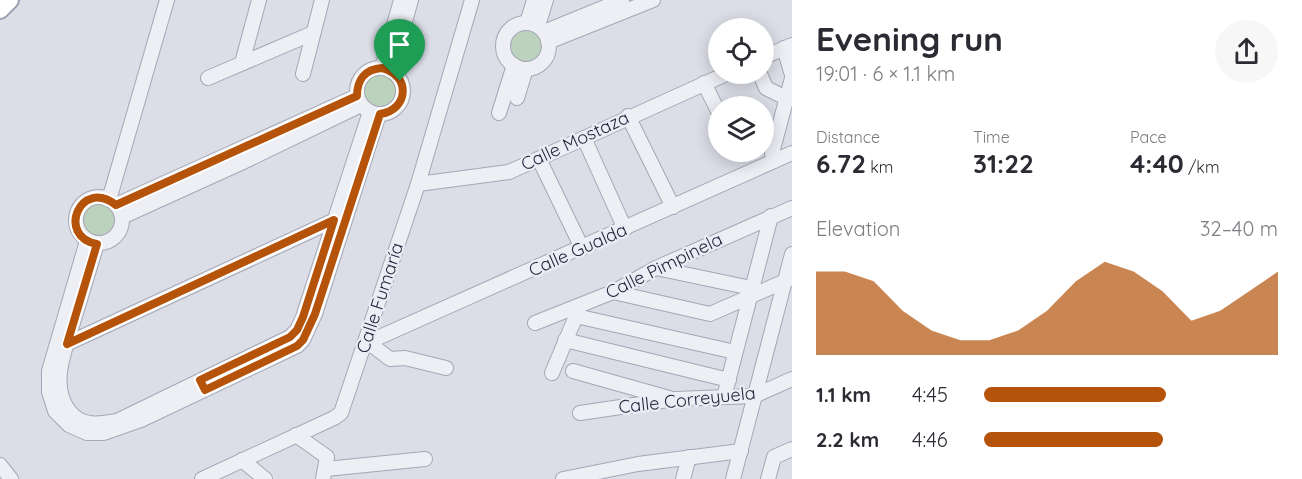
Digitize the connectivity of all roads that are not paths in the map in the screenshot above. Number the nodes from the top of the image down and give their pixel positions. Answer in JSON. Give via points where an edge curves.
{"nodes":[{"id":1,"x":10,"y":0,"type":"edge"},
{"id":2,"x":158,"y":0,"type":"edge"},
{"id":3,"x":166,"y":0,"type":"edge"},
{"id":4,"x":259,"y":0,"type":"edge"},
{"id":5,"x":322,"y":0,"type":"edge"},
{"id":6,"x":401,"y":0,"type":"edge"},
{"id":7,"x":411,"y":0,"type":"edge"},
{"id":8,"x":472,"y":0,"type":"edge"},
{"id":9,"x":534,"y":0,"type":"edge"},
{"id":10,"x":546,"y":0,"type":"edge"},
{"id":11,"x":622,"y":0,"type":"edge"},
{"id":12,"x":653,"y":0,"type":"edge"},
{"id":13,"x":0,"y":10,"type":"edge"},
{"id":14,"x":539,"y":31,"type":"junction"},
{"id":15,"x":313,"y":33,"type":"junction"},
{"id":16,"x":788,"y":46,"type":"edge"},
{"id":17,"x":774,"y":52,"type":"edge"},
{"id":18,"x":242,"y":63,"type":"junction"},
{"id":19,"x":520,"y":67,"type":"junction"},
{"id":20,"x":387,"y":70,"type":"junction"},
{"id":21,"x":303,"y":74,"type":"dead end"},
{"id":22,"x":792,"y":76,"type":"edge"},
{"id":23,"x":208,"y":78,"type":"dead end"},
{"id":24,"x":708,"y":81,"type":"edge"},
{"id":25,"x":704,"y":83,"type":"junction"},
{"id":26,"x":764,"y":84,"type":"edge"},
{"id":27,"x":138,"y":87,"type":"junction"},
{"id":28,"x":710,"y":96,"type":"edge"},
{"id":29,"x":517,"y":98,"type":"dead end"},
{"id":30,"x":786,"y":98,"type":"junction"},
{"id":31,"x":367,"y":107,"type":"junction"},
{"id":32,"x":499,"y":113,"type":"dead end"},
{"id":33,"x":628,"y":116,"type":"junction"},
{"id":34,"x":584,"y":138,"type":"junction"},
{"id":35,"x":774,"y":140,"type":"edge"},
{"id":36,"x":792,"y":153,"type":"edge"},
{"id":37,"x":774,"y":154,"type":"edge"},
{"id":38,"x":539,"y":159,"type":"junction"},
{"id":39,"x":755,"y":162,"type":"edge"},
{"id":40,"x":418,"y":184,"type":"junction"},
{"id":41,"x":112,"y":205,"type":"junction"},
{"id":42,"x":673,"y":207,"type":"junction"},
{"id":43,"x":792,"y":208,"type":"edge"},
{"id":44,"x":771,"y":216,"type":"junction"},
{"id":45,"x":340,"y":217,"type":"junction"},
{"id":46,"x":625,"y":229,"type":"junction"},
{"id":47,"x":92,"y":242,"type":"junction"},
{"id":48,"x":582,"y":248,"type":"junction"},
{"id":49,"x":792,"y":254,"type":"edge"},
{"id":50,"x":656,"y":268,"type":"junction"},
{"id":51,"x":788,"y":280,"type":"edge"},
{"id":52,"x":613,"y":292,"type":"junction"},
{"id":53,"x":750,"y":293,"type":"junction"},
{"id":54,"x":579,"y":310,"type":"junction"},
{"id":55,"x":536,"y":323,"type":"dead end"},
{"id":56,"x":565,"y":340,"type":"junction"},
{"id":57,"x":367,"y":344,"type":"junction"},
{"id":58,"x":61,"y":347,"type":"junction"},
{"id":59,"x":735,"y":352,"type":"junction"},
{"id":60,"x":446,"y":368,"type":"dead end"},
{"id":61,"x":573,"y":371,"type":"dead end"},
{"id":62,"x":552,"y":373,"type":"dead end"},
{"id":63,"x":792,"y":379,"type":"edge"},
{"id":64,"x":729,"y":380,"type":"junction"},
{"id":65,"x":754,"y":396,"type":"junction"},
{"id":66,"x":724,"y":398,"type":"junction"},
{"id":67,"x":675,"y":399,"type":"junction"},
{"id":68,"x":580,"y":412,"type":"dead end"},
{"id":69,"x":296,"y":435,"type":"junction"},
{"id":70,"x":792,"y":449,"type":"edge"},
{"id":71,"x":741,"y":451,"type":"junction"},
{"id":72,"x":689,"y":457,"type":"junction"},
{"id":73,"x":425,"y":459,"type":"dead end"},
{"id":74,"x":242,"y":460,"type":"junction"},
{"id":75,"x":638,"y":464,"type":"junction"},
{"id":76,"x":0,"y":465,"type":"edge"},
{"id":77,"x":325,"y":468,"type":"edge"},
{"id":78,"x":772,"y":470,"type":"edge"},
{"id":79,"x":585,"y":476,"type":"edge"},
{"id":80,"x":11,"y":479,"type":"edge"},
{"id":81,"x":202,"y":479,"type":"edge"},
{"id":82,"x":265,"y":479,"type":"edge"},
{"id":83,"x":563,"y":479,"type":"edge"},
{"id":84,"x":634,"y":479,"type":"edge"},
{"id":85,"x":684,"y":479,"type":"edge"},
{"id":86,"x":733,"y":479,"type":"edge"}],
"edges":[{"from":1,"to":13,"type":"main road"},
{"from":2,"to":27,"type":"street"},
{"from":3,"to":27,"type":"street"},
{"from":4,"to":18,"type":"street"},
{"from":5,"to":15,"type":"street"},
{"from":6,"to":20,"type":"street"},
{"from":7,"to":20,"type":"street"},
{"from":8,"to":40,"type":"street","name":"Calle Fumaría"},
{"from":9,"to":14,"type":"street"},
{"from":10,"to":14,"type":"street"},
{"from":11,"to":14,"type":"street"},
{"from":12,"to":14,"type":"street"},
{"from":14,"to":19,"type":"street","via":[[547,55],[532,68]]},
{"from":14,"to":19,"type":"street","via":[[513,27],[504,39],[504,53]]},
{"from":15,"to":18,"type":"street"},
{"from":15,"to":21,"type":"street"},
{"from":16,"to":17,"type":"street"},
{"from":16,"to":22,"type":"street"},
{"from":18,"to":23,"type":"street"},
{"from":19,"to":29,"type":"street"},
{"from":19,"to":32,"type":"street"},
{"from":20,"to":31,"type":"street","via":[[375,69],[359,82]]},
{"from":20,"to":31,"type":"street","via":[[403,87],[401,100],[392,111]]},
{"from":22,"to":30,"type":"street"},
{"from":24,"to":25,"type":"street","name":"Calle Mostaza"},
{"from":25,"to":28,"type":"street"},
{"from":25,"to":33,"type":"street","name":"Calle Mostaza"},
{"from":26,"to":30,"type":"street"},
{"from":27,"to":41,"type":"street"},
{"from":30,"to":35,"type":"street"},
{"from":31,"to":41,"type":"street"},
{"from":31,"to":45,"type":"street"},
{"from":33,"to":34,"type":"street","name":"Calle Mostaza"},
{"from":33,"to":42,"type":"street"},
{"from":34,"to":38,"type":"street","name":"Calle Mostaza"},
{"from":34,"to":46,"type":"street"},
{"from":36,"to":37,"type":"street","name":"Calle Gualda"},
{"from":38,"to":40,"type":"street","name":"Calle Mostaza","via":[[509,172]]},
{"from":38,"to":48,"type":"street"},
{"from":39,"to":42,"type":"street","name":"Calle Gualda"},
{"from":40,"to":57,"type":"street","name":"Calle Fumaría"},
{"from":41,"to":47,"type":"street","via":[[118,233],[105,243]]},
{"from":41,"to":47,"type":"street","via":[[92,198],[78,209],[76,226]]},
{"from":42,"to":46,"type":"street","name":"Calle Gualda"},
{"from":43,"to":44,"type":"street","name":"Calle Pimpinela"},
{"from":44,"to":50,"type":"street","name":"Calle Pimpinela"},
{"from":44,"to":53,"type":"street"},
{"from":45,"to":58,"type":"street"},
{"from":45,"to":58,"type":"street","via":[[315,314],[297,346],[117,421],[101,424],[85,423],[64,404],[59,390]]},
{"from":46,"to":48,"type":"street","name":"Calle Gualda"},
{"from":47,"to":58,"type":"street"},
{"from":48,"to":57,"type":"street","name":"Calle Gualda"},
{"from":49,"to":51,"type":"street"},
{"from":50,"to":52,"type":"street","name":"Calle Pimpinela"},
{"from":50,"to":53,"type":"street"},
{"from":51,"to":53,"type":"street"},
{"from":51,"to":65,"type":"street"},
{"from":52,"to":53,"type":"street","via":[[710,314]]},
{"from":52,"to":54,"type":"street","name":"Calle Pimpinela"},
{"from":53,"to":59,"type":"street"},
{"from":54,"to":55,"type":"street","name":"Calle Pimpinela"},
{"from":54,"to":56,"type":"street"},
{"from":54,"to":59,"type":"street"},
{"from":56,"to":62,"type":"street"},
{"from":56,"to":64,"type":"street"},
{"from":57,"to":60,"type":"street","via":[[390,359],[405,358]]},
{"from":57,"to":69,"type":"street","name":"Calle Fumaría","via":[[341,412]]},
{"from":59,"to":64,"type":"street"},
{"from":61,"to":67,"type":"street"},
{"from":63,"to":65,"type":"street","name":"Calle Correyuela"},
{"from":64,"to":66,"type":"street"},
{"from":65,"to":66,"type":"street","name":"Calle Correyuela"},
{"from":65,"to":71,"type":"street"},
{"from":66,"to":67,"type":"street","name":"Calle Correyuela"},
{"from":67,"to":68,"type":"street","name":"Calle Correyuela"},
{"from":69,"to":74,"type":"street"},
{"from":69,"to":77,"type":"street"},
{"from":70,"to":78,"type":"street"},
{"from":71,"to":72,"type":"street"},
{"from":71,"to":86,"type":"street"},
{"from":72,"to":75,"type":"street"},
{"from":72,"to":85,"type":"street"},
{"from":73,"to":77,"type":"street"},
{"from":74,"to":81,"type":"street"},
{"from":74,"to":82,"type":"street"},
{"from":75,"to":79,"type":"street"},
{"from":75,"to":84,"type":"street"},
{"from":76,"to":80,"type":"street"},
{"from":79,"to":83,"type":"street"}]}
